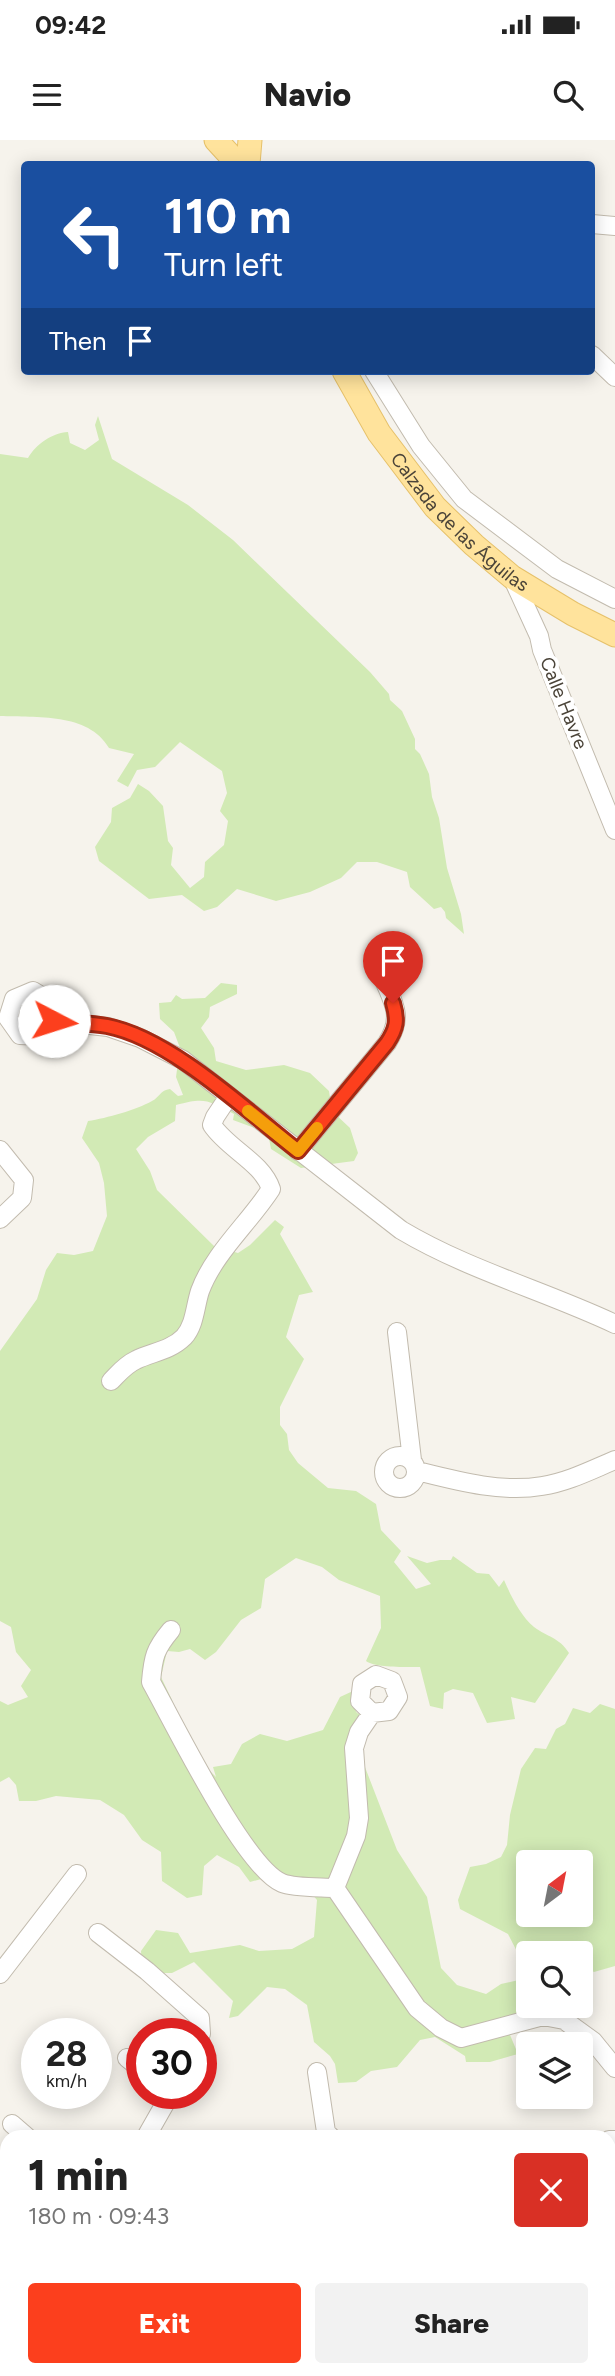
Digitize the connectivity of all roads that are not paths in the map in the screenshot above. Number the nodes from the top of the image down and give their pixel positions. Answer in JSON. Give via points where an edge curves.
{"nodes":[{"id":1,"x":216,"y":140,"type":"edge"},
{"id":2,"x":250,"y":140,"type":"edge"},
{"id":3,"x":235,"y":161,"type":"edge"},
{"id":4,"x":248,"y":161,"type":"edge"},
{"id":5,"x":595,"y":224,"type":"edge"},
{"id":6,"x":615,"y":226,"type":"edge"},
{"id":7,"x":595,"y":358,"type":"edge"},
{"id":8,"x":346,"y":375,"type":"edge"},
{"id":9,"x":377,"y":375,"type":"edge"},
{"id":10,"x":615,"y":377,"type":"edge"},
{"id":11,"x":512,"y":577,"type":"junction"},
{"id":12,"x":615,"y":598,"type":"edge"},
{"id":13,"x":615,"y":635,"type":"edge"},
{"id":14,"x":615,"y":830,"type":"edge"},
{"id":15,"x":381,"y":973,"type":"dead end"},
{"id":16,"x":54,"y":1021,"type":"dead end"},
{"id":17,"x":229,"y":1096,"type":"junction"},
{"id":18,"x":0,"y":1150,"type":"edge"},
{"id":19,"x":298,"y":1151,"type":"junction"},
{"id":20,"x":0,"y":1219,"type":"edge"},
{"id":21,"x":615,"y":1324,"type":"edge"},
{"id":22,"x":397,"y":1332,"type":"dead end"},
{"id":23,"x":111,"y":1381,"type":"dead end"},
{"id":24,"x":615,"y":1461,"type":"edge"},
{"id":25,"x":171,"y":1630,"type":"dead end"},
{"id":26,"x":372,"y":1713,"type":"dead end"},
{"id":27,"x":77,"y":1874,"type":"dead end"},
{"id":28,"x":335,"y":1888,"type":"junction"},
{"id":29,"x":98,"y":1933,"type":"dead end"},
{"id":30,"x":2,"y":1966,"type":"edge"},
{"id":31,"x":200,"y":2018,"type":"edge"},
{"id":32,"x":615,"y":2068,"type":"edge"},
{"id":33,"x":317,"y":2072,"type":"dead end"},
{"id":34,"x":162,"y":2109,"type":"edge"},
{"id":35,"x":12,"y":2124,"type":"dead end"},
{"id":36,"x":19,"y":2130,"type":"edge"},
{"id":37,"x":150,"y":2130,"type":"edge"},
{"id":38,"x":326,"y":2130,"type":"edge"}],
"edges":[{"from":1,"to":3,"type":"main road"},
{"from":2,"to":4,"type":"main road"},
{"from":5,"to":6,"type":"street"},
{"from":7,"to":10,"type":"street"},
{"from":8,"to":11,"type":"main road","name":"Calzada de las Águilas","via":[[379,433],[435,507]]},
{"from":9,"to":12,"type":"street","name":"Calzada de las Águilas","via":[[421,446],[464,499],[557,569]]},
{"from":11,"to":13,"type":"main road","name":"Calzada de las Águilas"},
{"from":11,"to":14,"type":"street","name":"Calle Havre"},
{"from":15,"to":19,"type":"street","via":[[397,1018],[396,1029]]},
{"from":16,"to":17,"type":"street","via":[[108,1027],[140,1038],[183,1060]]},
{"from":17,"to":19,"type":"street"},
{"from":17,"to":23,"type":"street","via":[[212,1125],[266,1176],[271,1189],[211,1268],[185,1336],[167,1349],[136,1360]]},
{"from":18,"to":20,"type":"street","via":[[24,1180],[22,1198]]},
{"from":19,"to":21,"type":"street","via":[[401,1230],[437,1251]]},
{"from":22,"to":24,"type":"street","via":[[414,1466],[468,1483],[517,1489],[567,1480]]},
{"from":25,"to":28,"type":"street","via":[[152,1661],[152,1682],[219,1806],[266,1873],[283,1884]]},
{"from":26,"to":28,"type":"street","via":[[354,1748],[359,1818]]},
{"from":27,"to":30,"type":"street"},
{"from":28,"to":32,"type":"street","via":[[417,2008],[441,2028],[461,2038],[543,2016],[564,2020],[593,2041]]},
{"from":29,"to":31,"type":"street"},
{"from":33,"to":38,"type":"street"},
{"from":34,"to":37,"type":"street"},
{"from":35,"to":36,"type":"street"}]}
